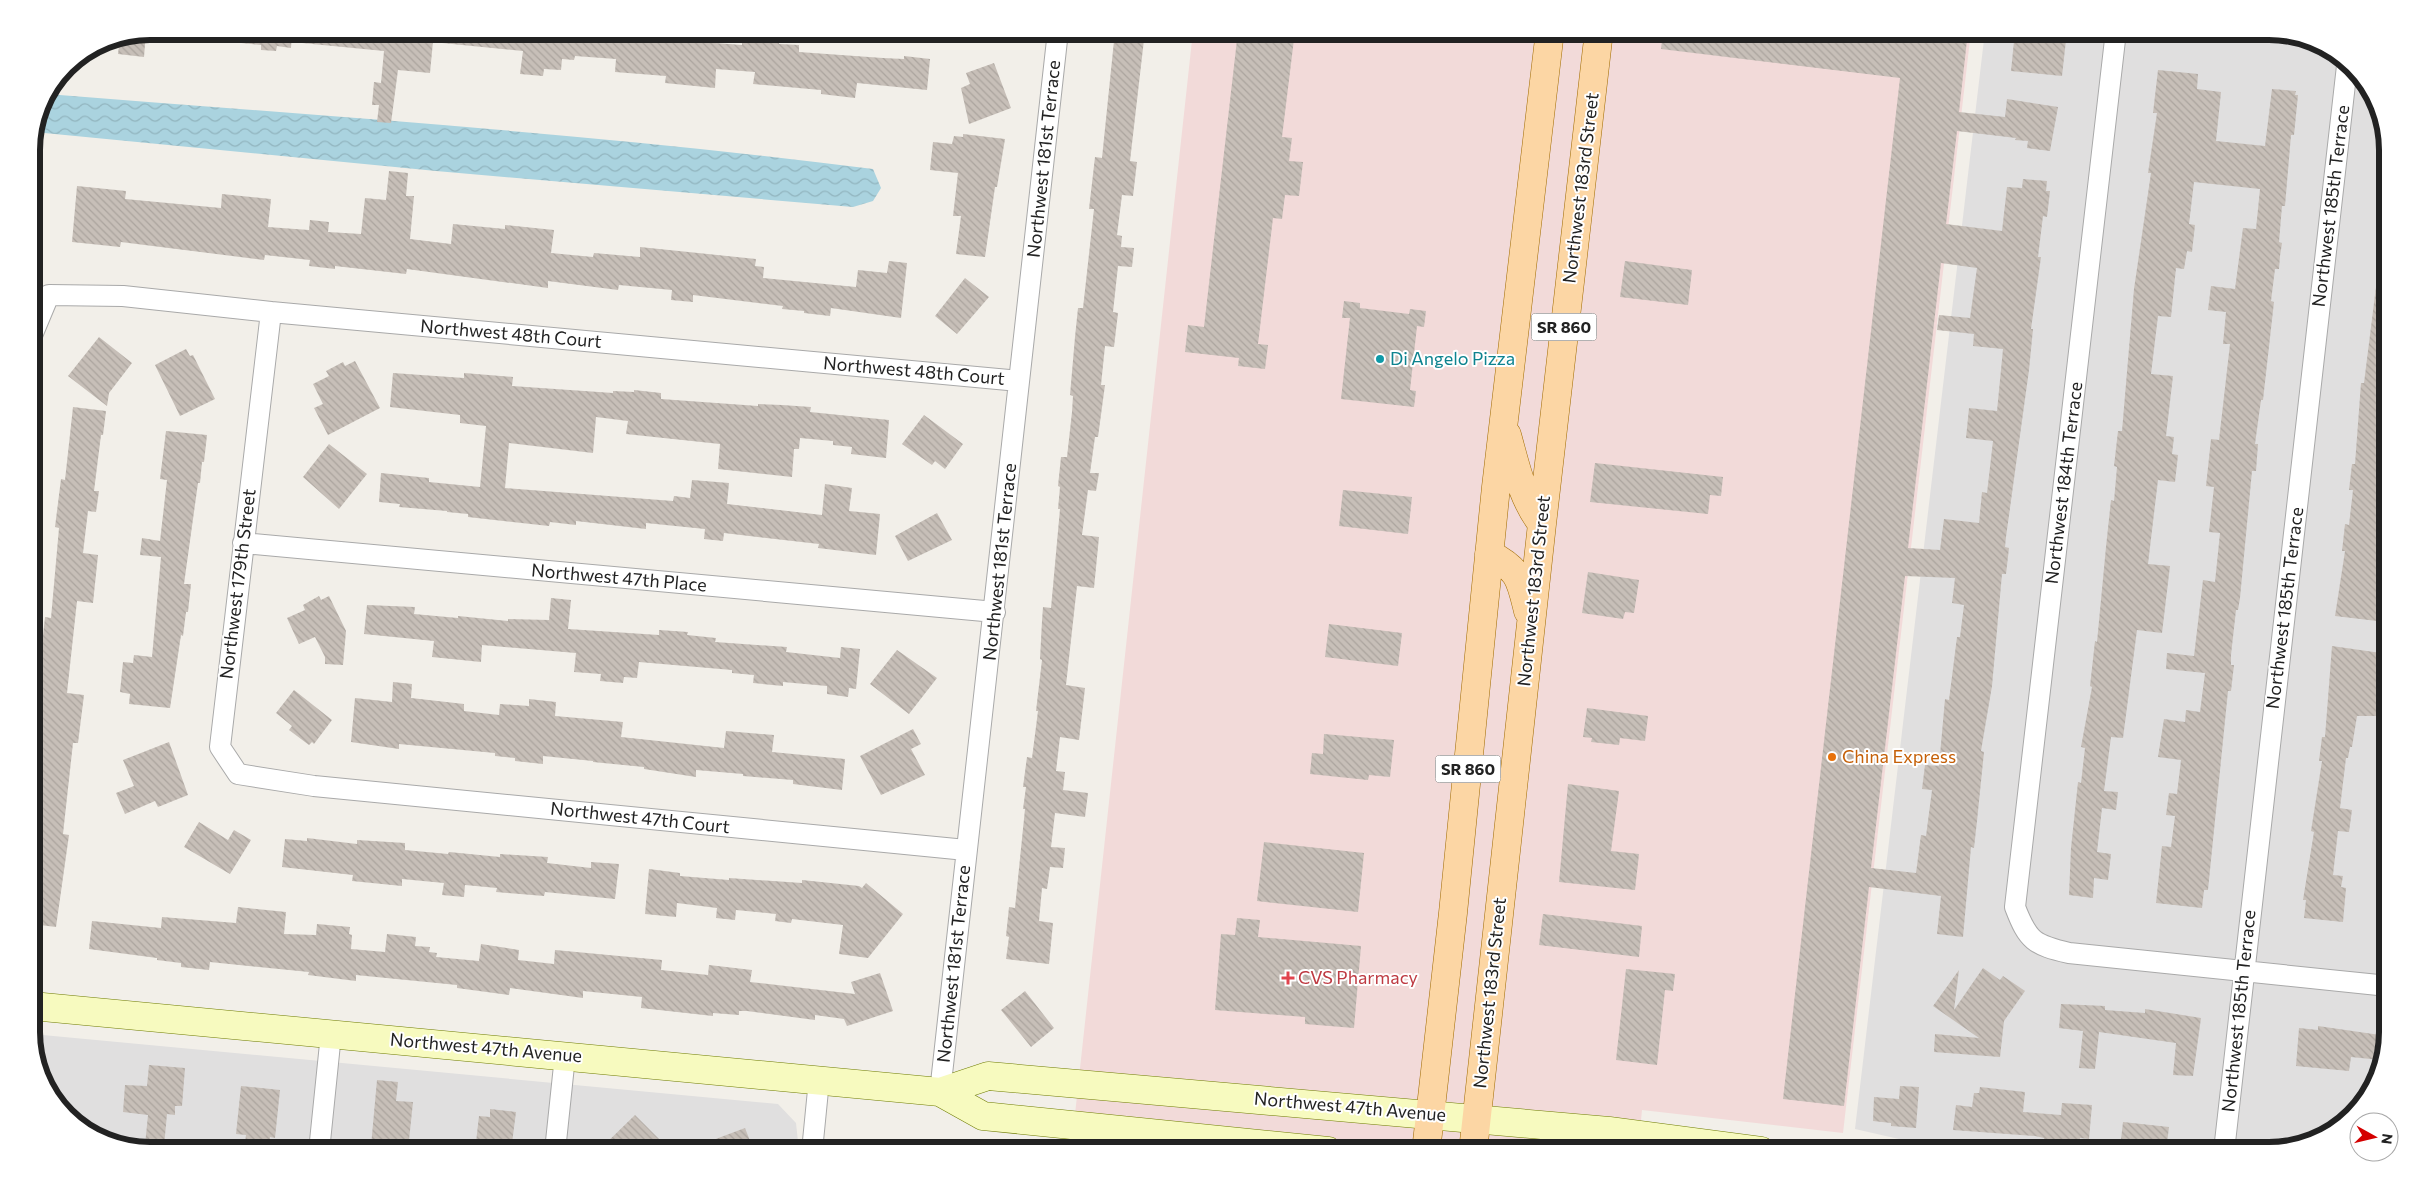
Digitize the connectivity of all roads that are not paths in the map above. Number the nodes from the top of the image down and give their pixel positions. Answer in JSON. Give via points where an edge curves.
{"nodes":[{"id":1,"x":1057,"y":40,"type":"edge"},
{"id":2,"x":1549,"y":40,"type":"edge"},
{"id":3,"x":1598,"y":40,"type":"edge"},
{"id":4,"x":2115,"y":40,"type":"edge"},
{"id":5,"x":2346,"y":72,"type":"edge"},
{"id":6,"x":271,"y":312,"type":"junction"},
{"id":7,"x":40,"y":318,"type":"edge"},
{"id":8,"x":1019,"y":381,"type":"junction"},
{"id":9,"x":1503,"y":422,"type":"junction"},
{"id":10,"x":1542,"y":524,"type":"junction"},
{"id":11,"x":243,"y":543,"type":"junction"},
{"id":12,"x":1489,"y":554,"type":"junction"},
{"id":13,"x":995,"y":612,"type":"junction"},
{"id":14,"x":1531,"y":622,"type":"junction"},
{"id":15,"x":314,"y":786,"type":"joint"},
{"id":16,"x":966,"y":850,"type":"junction"},
{"id":17,"x":2243,"y":973,"type":"junction"},
{"id":18,"x":2379,"y":985,"type":"edge"},
{"id":19,"x":40,"y":1007,"type":"edge"},
{"id":20,"x":330,"y":1034,"type":"junction"},
{"id":21,"x":565,"y":1056,"type":"junction"},
{"id":22,"x":819,"y":1080,"type":"junction"},
{"id":23,"x":940,"y":1092,"type":"junction"},
{"id":24,"x":1430,"y":1115,"type":"junction"},
{"id":25,"x":1477,"y":1119,"type":"junction"},
{"id":26,"x":320,"y":1142,"type":"edge"},
{"id":27,"x":556,"y":1142,"type":"edge"},
{"id":28,"x":813,"y":1142,"type":"edge"},
{"id":29,"x":1239,"y":1142,"type":"edge"},
{"id":30,"x":1427,"y":1142,"type":"edge"},
{"id":31,"x":1475,"y":1142,"type":"edge"},
{"id":32,"x":1693,"y":1142,"type":"edge"},
{"id":33,"x":2225,"y":1142,"type":"edge"}],
"edges":[{"from":1,"to":8,"type":"street","name":"Northwest 181st Terrace"},
{"from":2,"to":9,"type":"main road","number":"SR 860"},
{"from":3,"to":10,"type":"main road","name":"Northwest 183rd Street","number":"SR 860"},
{"from":4,"to":17,"type":"street","name":"Northwest 184th Terrace","via":[[2015,908],[2024,932],[2043,947],[2068,953]]},
{"from":5,"to":17,"type":"street","name":"Northwest 185th Terrace"},
{"from":6,"to":7,"type":"street","name":"Northwest 48th Court","via":[[123,296],[49,295]]},
{"from":6,"to":8,"type":"street","name":"Northwest 48th Court"},
{"from":6,"to":11,"type":"street","name":"Northwest 179th Street"},
{"from":8,"to":13,"type":"street","name":"Northwest 181st Terrace"},
{"from":9,"to":10,"type":"main road","via":[[1522,490],[1530,510]]},
{"from":9,"to":12,"type":"main road","number":"SR 860"},
{"from":10,"to":14,"type":"main road","name":"Northwest 183rd Street","number":"SR 860"},
{"from":11,"to":13,"type":"street","name":"Northwest 47th Place"},
{"from":11,"to":15,"type":"street","name":"Northwest 179th Street","via":[[220,746],[238,774]]},
{"from":12,"to":14,"type":"main road","via":[[1508,564],[1519,579]]},
{"from":12,"to":24,"type":"main road","number":"SR 860"},
{"from":13,"to":16,"type":"street","name":"Northwest 181st Terrace"},
{"from":14,"to":25,"type":"main road","name":"Northwest 183rd Street","number":"SR 860"},
{"from":15,"to":16,"type":"street","name":"Northwest 47th Court"},
{"from":16,"to":23,"type":"street","name":"Northwest 181st Terrace"},
{"from":17,"to":18,"type":"street"},
{"from":17,"to":33,"type":"street","name":"Northwest 185th Terrace"},
{"from":19,"to":20,"type":"main road","name":"Northwest 47th Avenue"},
{"from":20,"to":21,"type":"main road","name":"Northwest 47th Avenue"},
{"from":20,"to":26,"type":"street"},
{"from":21,"to":22,"type":"main road","name":"Northwest 47th Avenue"},
{"from":21,"to":27,"type":"street"},
{"from":22,"to":23,"type":"main road","name":"Northwest 47th Avenue"},
{"from":22,"to":28,"type":"street"},
{"from":23,"to":24,"type":"main road","name":"Northwest 47th Avenue","via":[[988,1076]]},
{"from":23,"to":29,"type":"main road","name":"Northwest 47th Avenue","via":[[983,1116]]},
{"from":24,"to":25,"type":"main road","name":"Northwest 47th Avenue"},
{"from":24,"to":30,"type":"main road","number":"SR 860"},
{"from":25,"to":31,"type":"main road","name":"Northwest 183rd Street","number":"SR 860"},
{"from":25,"to":32,"type":"main road","name":"Northwest 47th Avenue"}]}
